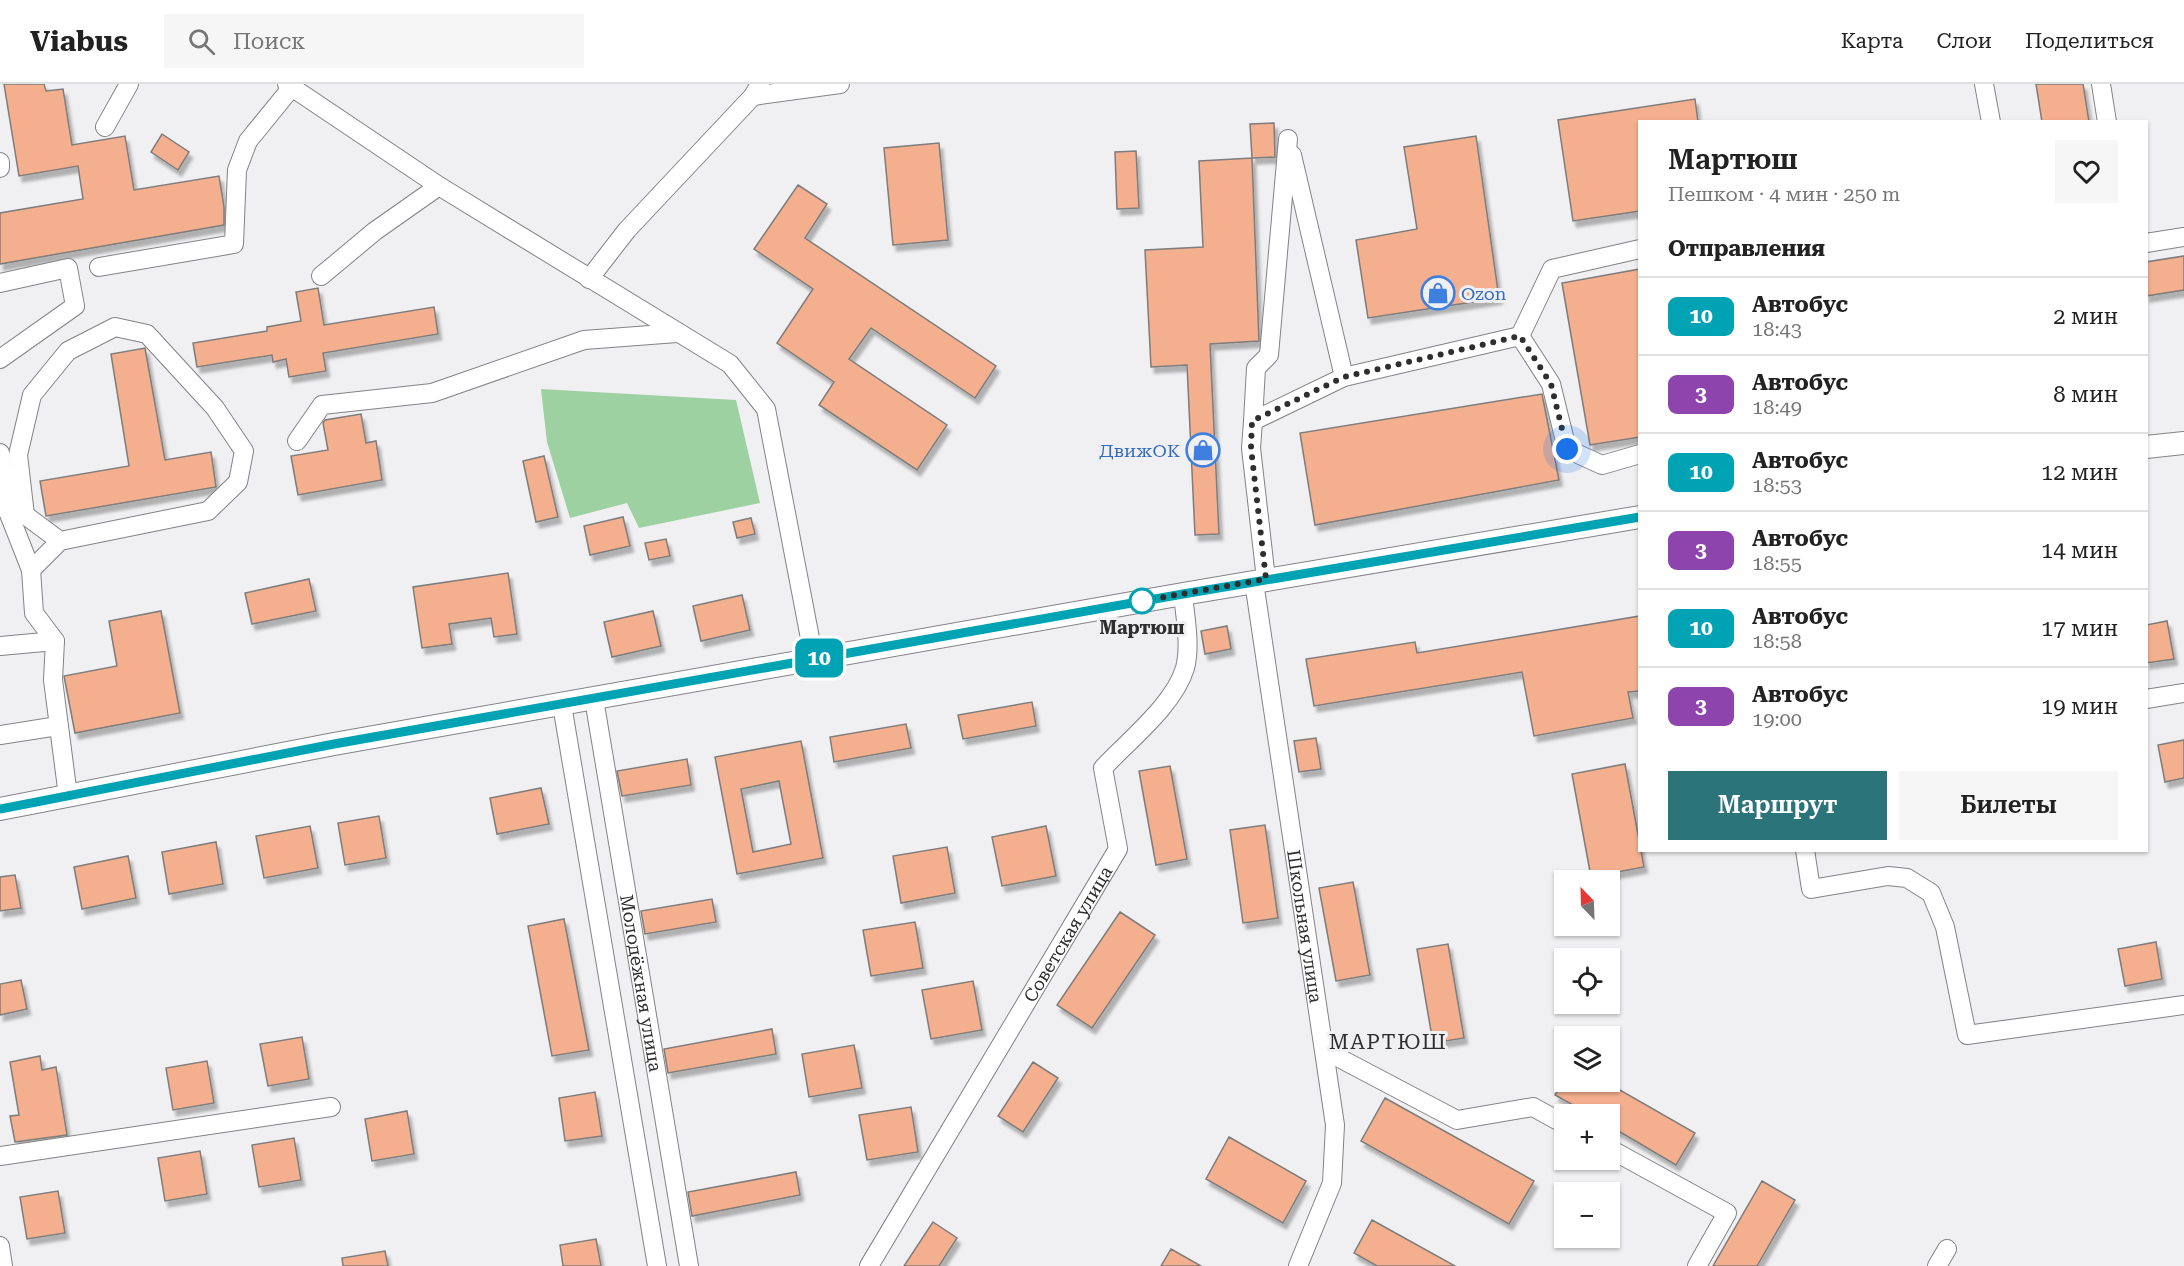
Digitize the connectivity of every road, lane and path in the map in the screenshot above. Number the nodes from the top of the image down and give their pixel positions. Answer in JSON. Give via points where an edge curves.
{"nodes":[{"id":1,"x":129,"y":84,"type":"edge"},
{"id":2,"x":840,"y":84,"type":"edge"},
{"id":3,"x":1984,"y":84,"type":"edge"},
{"id":4,"x":2102,"y":84,"type":"edge"},
{"id":5,"x":290,"y":85,"type":"edge"},
{"id":6,"x":756,"y":90,"type":"edge"},
{"id":7,"x":1991,"y":120,"type":"edge"},
{"id":8,"x":2107,"y":120,"type":"edge"},
{"id":9,"x":105,"y":127,"type":"dead end"},
{"id":10,"x":0,"y":162,"type":"edge"},
{"id":11,"x":0,"y":168,"type":"edge"},
{"id":12,"x":439,"y":186,"type":"junction"},
{"id":13,"x":2184,"y":237,"type":"edge"},
{"id":14,"x":2148,"y":243,"type":"edge"},
{"id":15,"x":1638,"y":249,"type":"edge"},
{"id":16,"x":99,"y":267,"type":"dead end"},
{"id":17,"x":321,"y":276,"type":"dead end"},
{"id":18,"x":589,"y":279,"type":"junction"},
{"id":19,"x":0,"y":283,"type":"edge"},
{"id":20,"x":677,"y":333,"type":"junction"},
{"id":21,"x":1520,"y":336,"type":"junction"},
{"id":22,"x":0,"y":359,"type":"edge"},
{"id":23,"x":1344,"y":377,"type":"junction"},
{"id":24,"x":1252,"y":421,"type":"junction"},
{"id":25,"x":297,"y":441,"type":"dead end"},
{"id":26,"x":2184,"y":443,"type":"edge"},
{"id":27,"x":2148,"y":447,"type":"edge"},
{"id":28,"x":0,"y":453,"type":"edge"},
{"id":29,"x":1638,"y":455,"type":"edge"},
{"id":30,"x":1638,"y":517,"type":"edge"},
{"id":31,"x":60,"y":541,"type":"junction"},
{"id":32,"x":31,"y":570,"type":"junction"},
{"id":33,"x":1260,"y":580,"type":"junction"},
{"id":34,"x":1183,"y":594,"type":"junction"},
{"id":35,"x":55,"y":641,"type":"junction"},
{"id":36,"x":0,"y":646,"type":"edge"},
{"id":37,"x":814,"y":658,"type":"junction"},
{"id":38,"x":2184,"y":693,"type":"edge"},
{"id":39,"x":594,"y":699,"type":"junction"},
{"id":40,"x":2148,"y":699,"type":"edge"},
{"id":41,"x":562,"y":705,"type":"junction"},
{"id":42,"x":58,"y":726,"type":"junction"},
{"id":43,"x":0,"y":735,"type":"edge"},
{"id":44,"x":68,"y":796,"type":"junction"},
{"id":45,"x":0,"y":809,"type":"edge"},
{"id":46,"x":1805,"y":852,"type":"edge"},
{"id":47,"x":2184,"y":1005,"type":"edge"},
{"id":48,"x":1324,"y":1050,"type":"junction"},
{"id":49,"x":331,"y":1107,"type":"dead end"},
{"id":50,"x":1554,"y":1119,"type":"edge"},
{"id":51,"x":1620,"y":1154,"type":"edge"},
{"id":52,"x":0,"y":1156,"type":"edge"},
{"id":53,"x":0,"y":1246,"type":"edge"},
{"id":54,"x":1947,"y":1249,"type":"dead end"},
{"id":55,"x":3,"y":1266,"type":"edge"},
{"id":56,"x":657,"y":1266,"type":"edge"},
{"id":57,"x":690,"y":1266,"type":"edge"},
{"id":58,"x":868,"y":1266,"type":"edge"},
{"id":59,"x":1298,"y":1266,"type":"edge"},
{"id":60,"x":1697,"y":1266,"type":"edge"},
{"id":61,"x":1937,"y":1266,"type":"edge"}],
"edges":[{"from":1,"to":9,"type":"street"},
{"from":2,"to":6,"type":"street"},
{"from":3,"to":7,"type":"street"},
{"from":4,"to":8,"type":"street"},
{"from":5,"to":12,"type":"street"},
{"from":5,"to":16,"type":"street","via":[[248,141],[237,170],[234,244]]},
{"from":6,"to":18,"type":"street","via":[[627,230]]},
{"from":10,"to":11,"type":"street"},
{"from":12,"to":17,"type":"street","via":[[375,231]]},
{"from":12,"to":18,"type":"street"},
{"from":13,"to":14,"type":"street"},
{"from":15,"to":21,"type":"street","via":[[1552,269]]},
{"from":18,"to":20,"type":"street"},
{"from":19,"to":22,"type":"street","via":[[68,268],[75,306]]},
{"from":20,"to":25,"type":"street","via":[[584,340],[432,393],[322,405]]},
{"from":20,"to":37,"type":"street","via":[[730,364],[766,409]]},
{"from":21,"to":23,"type":"street"},
{"from":21,"to":29,"type":"street","via":[[1551,384],[1567,449],[1602,465]]},
{"from":23,"to":24,"type":"street"},
{"from":23,"to":24,"type":"street","name":"Школьная улица","via":[[1288,139],[1269,355],[1256,368]]},
{"from":24,"to":33,"type":"street","name":"Школьная улица"},
{"from":26,"to":27,"type":"main road"},
{"from":28,"to":32,"type":"street","via":[[7,509]]},
{"from":30,"to":33,"type":"main road"},
{"from":31,"to":31,"type":"street","via":[[208,511],[238,482],[244,451],[215,408],[147,334],[115,327],[68,351],[32,395],[18,455],[25,515]]},
{"from":31,"to":32,"type":"street"},
{"from":32,"to":35,"type":"street","via":[[34,613]]},
{"from":33,"to":34,"type":"main road"},
{"from":33,"to":48,"type":"street","name":"Школьная улица"},
{"from":34,"to":37,"type":"main road"},
{"from":34,"to":58,"type":"street","name":"Советская улица","via":[[1187,647],[1185,668],[1174,694],[1103,768],[1118,849]]},
{"from":35,"to":36,"type":"street"},
{"from":35,"to":42,"type":"street","via":[[52,680]]},
{"from":37,"to":39,"type":"main road"},
{"from":38,"to":40,"type":"street"},
{"from":39,"to":41,"type":"main road"},
{"from":39,"to":57,"type":"street","name":"Молодёжная улица"},
{"from":41,"to":44,"type":"main road"},
{"from":41,"to":56,"type":"street","name":"Молодёжная улица"},
{"from":42,"to":43,"type":"street"},
{"from":42,"to":44,"type":"street"},
{"from":44,"to":45,"type":"main road"},
{"from":46,"to":47,"type":"street","via":[[1811,889],[1888,876],[1907,878],[1931,893],[1946,927],[1968,1035]]},
{"from":48,"to":50,"type":"street","via":[[1457,1120],[1533,1107]]},
{"from":48,"to":59,"type":"street","name":"Школьная улица","via":[[1335,1125],[1332,1183]]},
{"from":49,"to":52,"type":"street"},
{"from":51,"to":60,"type":"street","via":[[1727,1213]]},
{"from":53,"to":55,"type":"street"},
{"from":54,"to":61,"type":"street"}]}
